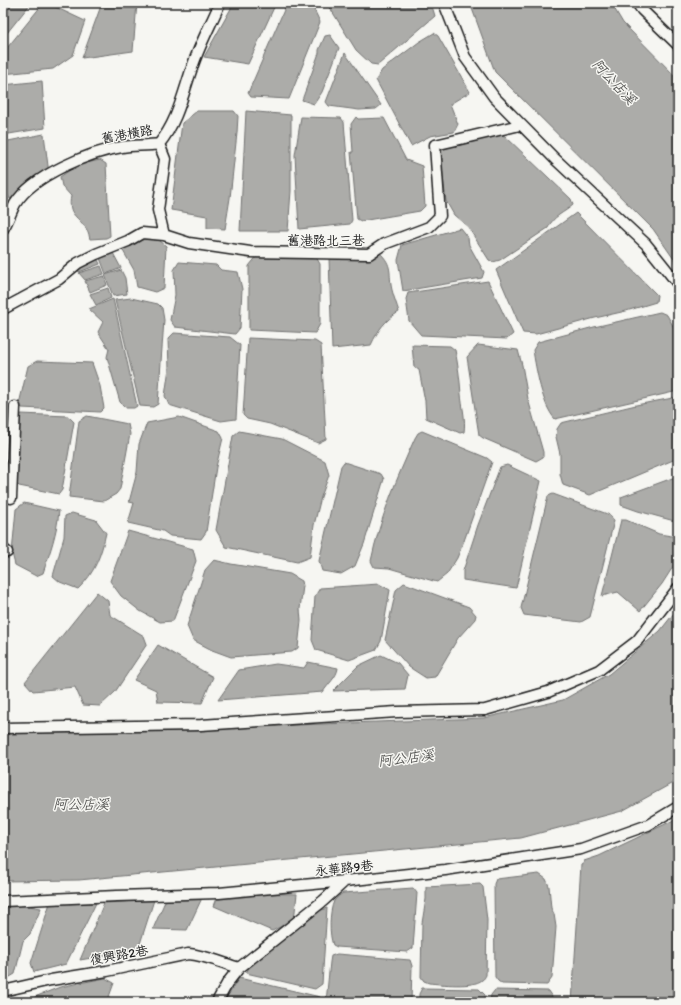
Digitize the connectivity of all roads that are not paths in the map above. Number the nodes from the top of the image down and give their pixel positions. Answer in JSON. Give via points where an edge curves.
{"nodes":[{"id":1,"x":220,"y":3,"type":"edge"},
{"id":2,"x":444,"y":3,"type":"edge"},
{"id":3,"x":637,"y":3,"type":"edge"},
{"id":4,"x":678,"y":45,"type":"edge"},
{"id":5,"x":520,"y":125,"type":"junction"},
{"id":6,"x":159,"y":144,"type":"junction"},
{"id":7,"x":3,"y":228,"type":"edge"},
{"id":8,"x":164,"y":235,"type":"junction"},
{"id":9,"x":678,"y":284,"type":"edge"},
{"id":10,"x":3,"y":309,"type":"edge"},
{"id":11,"x":15,"y":407,"type":"dead end"},
{"id":12,"x":3,"y":493,"type":"edge"},
{"id":13,"x":678,"y":588,"type":"edge"},
{"id":14,"x":3,"y":728,"type":"edge"},
{"id":15,"x":678,"y":807,"type":"edge"},
{"id":16,"x":345,"y":881,"type":"junction"},
{"id":17,"x":3,"y":901,"type":"edge"},
{"id":18,"x":239,"y":968,"type":"junction"},
{"id":19,"x":3,"y":991,"type":"edge"},
{"id":20,"x":218,"y":1002,"type":"edge"}],
"edges":[{"from":1,"to":6,"type":"street","name":"舊港橫路","via":[[193,64],[181,105],[168,133]]},
{"from":2,"to":5,"type":"street","via":[[465,57],[494,97]]},
{"from":3,"to":4,"type":"street"},
{"from":5,"to":8,"type":"street","name":"舊港路北三巷","via":[[435,145],[440,216],[429,227],[384,244],[369,254],[250,252],[189,243]]},
{"from":5,"to":9,"type":"street","via":[[646,244]]},
{"from":6,"to":7,"type":"street","name":"舊港橫路","via":[[122,147],[88,155],[59,169],[32,185],[16,203]]},
{"from":6,"to":8,"type":"street","via":[[165,160],[158,210]]},
{"from":8,"to":10,"type":"street","name":"舊港路北三巷","via":[[142,233],[96,254],[78,263],[59,279]]},
{"from":11,"to":12,"type":"street","via":[[11,498]]},
{"from":13,"to":14,"type":"street","via":[[637,641],[599,670],[548,692],[485,710],[397,712],[201,726]]},
{"from":15,"to":16,"type":"street","name":"永華路9巷","via":[[648,825],[581,849],[445,870]]},
{"from":16,"to":17,"type":"street","name":"永華路9巷","via":[[219,893]]},
{"from":16,"to":18,"type":"street"},
{"from":18,"to":19,"type":"street","name":"復興路2巷","via":[[188,954]]},
{"from":18,"to":20,"type":"street","via":[[228,982]]}]}
